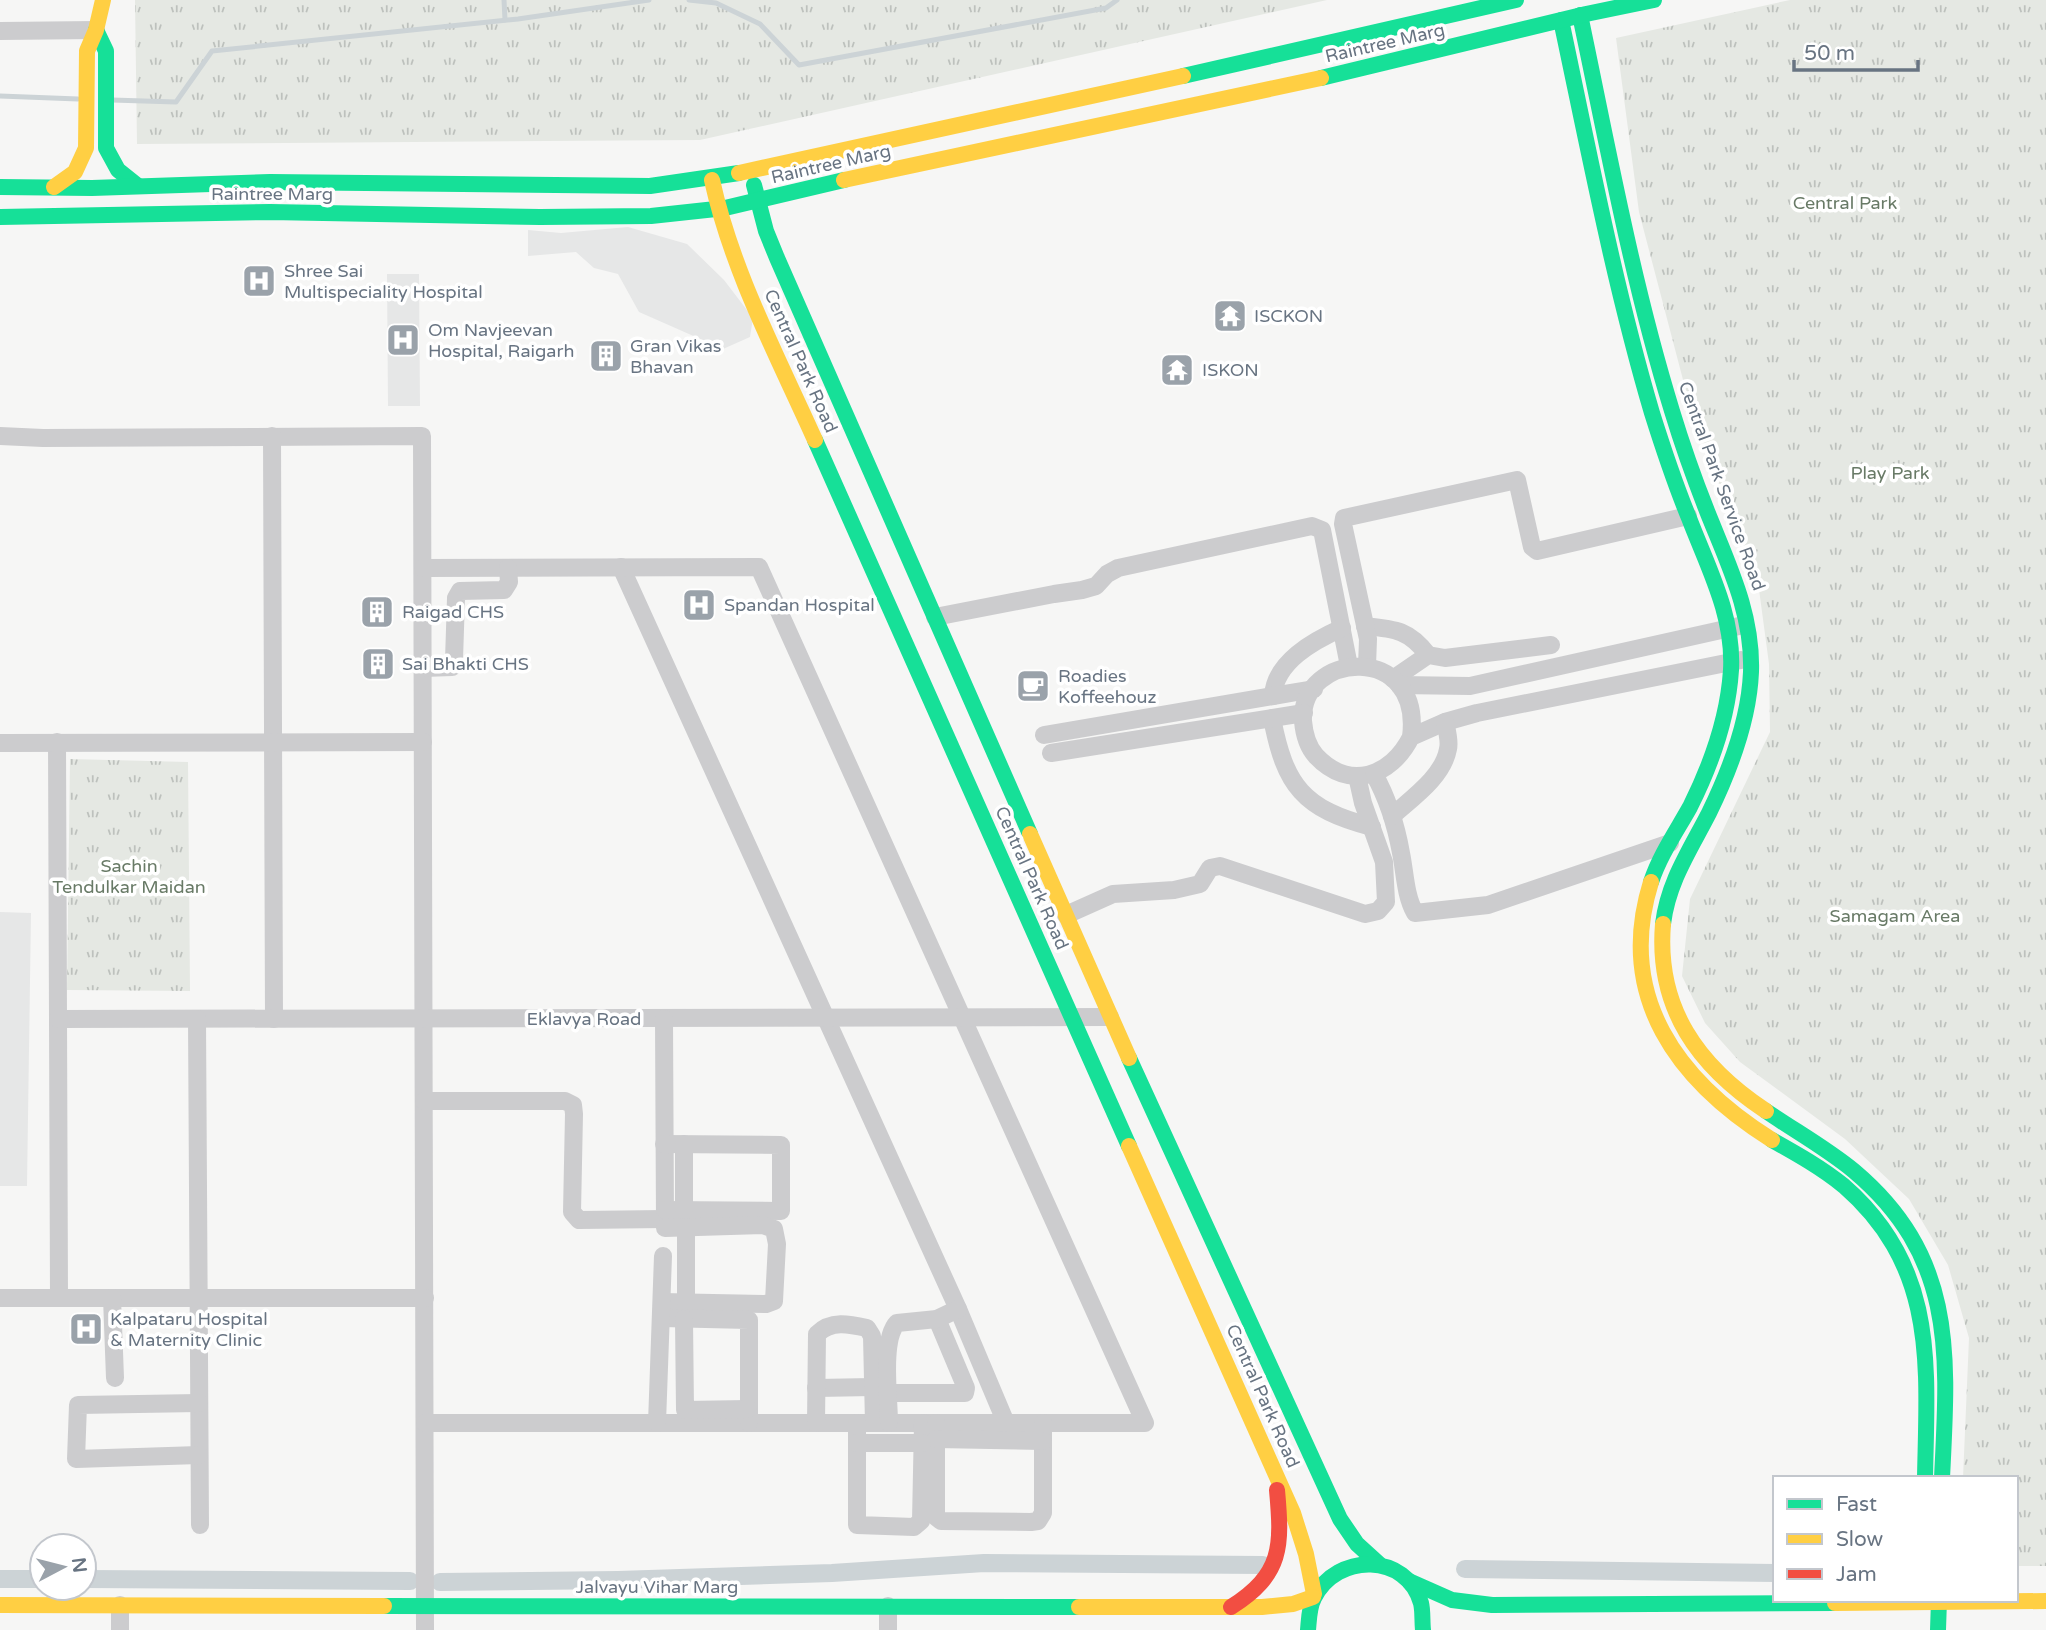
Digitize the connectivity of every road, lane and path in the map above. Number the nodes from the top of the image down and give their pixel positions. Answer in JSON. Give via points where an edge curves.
{"nodes":[{"id":1,"x":103,"y":0,"type":"edge"},
{"id":2,"x":1516,"y":0,"type":"edge"},
{"id":3,"x":1654,"y":0,"type":"edge"},
{"id":4,"x":1580,"y":15,"type":"junction"},
{"id":5,"x":1560,"y":20,"type":"junction"},
{"id":6,"x":96,"y":30,"type":"junction"},
{"id":7,"x":0,"y":31,"type":"edge"},
{"id":8,"x":751,"y":172,"type":"junction"},
{"id":9,"x":712,"y":180,"type":"junction"},
{"id":10,"x":138,"y":186,"type":"junction"},
{"id":11,"x":0,"y":187,"type":"edge"},
{"id":12,"x":54,"y":187,"type":"junction"},
{"id":13,"x":758,"y":201,"type":"junction"},
{"id":14,"x":719,"y":209,"type":"junction"},
{"id":15,"x":0,"y":217,"type":"edge"},
{"id":16,"x":0,"y":436,"type":"edge"},
{"id":17,"x":272,"y":436,"type":"junction"},
{"id":18,"x":1688,"y":516,"type":"junction"},
{"id":19,"x":423,"y":568,"type":"junction"},
{"id":20,"x":508,"y":568,"type":"junction"},
{"id":21,"x":621,"y":568,"type":"junction"},
{"id":22,"x":935,"y":617,"type":"junction"},
{"id":23,"x":1748,"y":623,"type":"junction"},
{"id":24,"x":1365,"y":626,"type":"junction"},
{"id":25,"x":1342,"y":628,"type":"junction"},
{"id":26,"x":1729,"y":628,"type":"junction"},
{"id":27,"x":1551,"y":645,"type":"dead end"},
{"id":28,"x":1428,"y":655,"type":"junction"},
{"id":29,"x":1751,"y":658,"type":"junction"},
{"id":30,"x":1731,"y":663,"type":"junction"},
{"id":31,"x":1358,"y":666,"type":"junction"},
{"id":32,"x":423,"y":668,"type":"junction"},
{"id":33,"x":1396,"y":682,"type":"junction"},
{"id":34,"x":1314,"y":689,"type":"junction"},
{"id":35,"x":1273,"y":696,"type":"junction"},
{"id":36,"x":1304,"y":713,"type":"junction"},
{"id":37,"x":1272,"y":718,"type":"junction"},
{"id":38,"x":1446,"y":722,"type":"junction"},
{"id":39,"x":1044,"y":736,"type":"dead end"},
{"id":40,"x":1410,"y":737,"type":"junction"},
{"id":41,"x":57,"y":742,"type":"junction"},
{"id":42,"x":273,"y":742,"type":"junction"},
{"id":43,"x":423,"y":742,"type":"junction"},
{"id":44,"x":0,"y":743,"type":"edge"},
{"id":45,"x":1051,"y":753,"type":"dead end"},
{"id":46,"x":1366,"y":775,"type":"junction"},
{"id":47,"x":1392,"y":816,"type":"junction"},
{"id":48,"x":1371,"y":827,"type":"junction"},
{"id":49,"x":1670,"y":842,"type":"junction"},
{"id":50,"x":1066,"y":915,"type":"junction"},
{"id":51,"x":1073,"y":1017,"type":"junction"},
{"id":52,"x":1110,"y":1017,"type":"junction"},
{"id":53,"x":197,"y":1018,"type":"junction"},
{"id":54,"x":825,"y":1018,"type":"junction"},
{"id":55,"x":963,"y":1018,"type":"junction"},
{"id":56,"x":58,"y":1019,"type":"junction"},
{"id":57,"x":274,"y":1019,"type":"junction"},
{"id":58,"x":424,"y":1019,"type":"junction"},
{"id":59,"x":664,"y":1019,"type":"junction"},
{"id":60,"x":424,"y":1101,"type":"junction"},
{"id":61,"x":664,"y":1144,"type":"junction"},
{"id":62,"x":684,"y":1144,"type":"junction"},
{"id":63,"x":685,"y":1219,"type":"junction"},
{"id":64,"x":665,"y":1230,"type":"junction"},
{"id":65,"x":0,"y":1298,"type":"edge"},
{"id":66,"x":59,"y":1298,"type":"junction"},
{"id":67,"x":111,"y":1298,"type":"junction"},
{"id":68,"x":198,"y":1298,"type":"junction"},
{"id":69,"x":425,"y":1298,"type":"junction"},
{"id":70,"x":958,"y":1309,"type":"junction"},
{"id":71,"x":662,"y":1310,"type":"junction"},
{"id":72,"x":685,"y":1311,"type":"junction"},
{"id":73,"x":937,"y":1319,"type":"junction"},
{"id":74,"x":115,"y":1378,"type":"dead end"},
{"id":75,"x":816,"y":1388,"type":"junction"},
{"id":76,"x":881,"y":1390,"type":"junction"},
{"id":77,"x":199,"y":1403,"type":"junction"},
{"id":78,"x":748,"y":1416,"type":"junction"},
{"id":79,"x":425,"y":1423,"type":"junction"},
{"id":80,"x":657,"y":1423,"type":"junction"},
{"id":81,"x":816,"y":1423,"type":"junction"},
{"id":82,"x":873,"y":1423,"type":"junction"},
{"id":83,"x":1006,"y":1423,"type":"junction"},
{"id":84,"x":929,"y":1432,"type":"junction"},
{"id":85,"x":1043,"y":1432,"type":"junction"},
{"id":86,"x":857,"y":1443,"type":"junction"},
{"id":87,"x":199,"y":1455,"type":"junction"},
{"id":88,"x":1274,"y":1470,"type":"junction"},
{"id":89,"x":1925,"y":1476,"type":"edge"},
{"id":90,"x":1942,"y":1476,"type":"edge"},
{"id":91,"x":200,"y":1525,"type":"dead end"},
{"id":92,"x":1379,"y":1564,"type":"junction"},
{"id":93,"x":1409,"y":1581,"type":"junction"},
{"id":94,"x":1313,"y":1595,"type":"junction"},
{"id":95,"x":425,"y":1599,"type":"junction"},
{"id":96,"x":2018,"y":1601,"type":"edge"},
{"id":97,"x":2046,"y":1601,"type":"edge"},
{"id":98,"x":1821,"y":1602,"type":"edge"},
{"id":99,"x":1931,"y":1602,"type":"edge"},
{"id":100,"x":1931,"y":1602,"type":"edge"},
{"id":101,"x":0,"y":1605,"type":"edge"},
{"id":102,"x":120,"y":1605,"type":"junction"},
{"id":103,"x":888,"y":1606,"type":"junction"},
{"id":104,"x":1231,"y":1607,"type":"junction"},
{"id":105,"x":120,"y":1630,"type":"edge"},
{"id":106,"x":425,"y":1630,"type":"edge"},
{"id":107,"x":888,"y":1630,"type":"edge"},
{"id":108,"x":1308,"y":1630,"type":"edge"},
{"id":109,"x":1423,"y":1630,"type":"edge"},
{"id":110,"x":1924,"y":1630,"type":"edge"},
{"id":111,"x":1938,"y":1630,"type":"edge"}],
"edges":[{"from":1,"to":6,"type":"main road"},
{"from":2,"to":8,"type":"main road","name":"Raintree Marg"},
{"from":3,"to":4,"type":"main road","name":"Raintree Marg"},
{"from":4,"to":5,"type":"main road","name":"Raintree Marg"},
{"from":4,"to":23,"type":"main road","name":"Central Park Service Road","via":[[1656,354],[1688,459],[1737,581]]},
{"from":5,"to":13,"type":"main road","name":"Raintree Marg","via":[[1362,69]]},
{"from":5,"to":18,"type":"main road","via":[[1637,359]]},
{"from":6,"to":7,"type":"street"},
{"from":6,"to":10,"type":"main road","via":[[106,51],[106,148],[122,175]]},
{"from":6,"to":12,"type":"main road","via":[[86,51],[86,148],[81,165]]},
{"from":8,"to":9,"type":"main road","name":"Raintree Marg"},
{"from":8,"to":13,"type":"main road","name":"Central Park Road"},
{"from":9,"to":10,"type":"main road","name":"Raintree Marg","via":[[650,186]]},
{"from":9,"to":14,"type":"main road","name":"Central Park Road"},
{"from":10,"to":12,"type":"main road","name":"Raintree Marg"},
{"from":11,"to":12,"type":"main road","name":"Raintree Marg"},
{"from":13,"to":14,"type":"main road","name":"Raintree Marg"},
{"from":13,"to":22,"type":"main road","name":"Central Park Road","via":[[766,231]]},
{"from":14,"to":15,"type":"main road","name":"Raintree Marg","via":[[651,216],[270,212]]},
{"from":14,"to":51,"type":"main road","name":"Central Park Road","via":[[741,274]]},
{"from":16,"to":17,"type":"street"},
{"from":17,"to":19,"type":"street","via":[[422,436]]},
{"from":17,"to":42,"type":"street"},
{"from":18,"to":24,"type":"street","via":[[1537,551],[1532,547],[1517,480],[1344,518]]},
{"from":18,"to":26,"type":"main road"},
{"from":19,"to":20,"type":"street"},
{"from":19,"to":32,"type":"street"},
{"from":20,"to":21,"type":"street"},
{"from":20,"to":32,"type":"street","via":[[504,590],[460,592],[456,598],[452,667]]},
{"from":21,"to":54,"type":"street"},
{"from":21,"to":55,"type":"street","via":[[759,567]]},
{"from":22,"to":25,"type":"street","via":[[1083,590],[1096,586],[1118,568],[1312,526],[1322,530]]},
{"from":22,"to":50,"type":"main road","name":"Central Park Road"},
{"from":23,"to":26,"type":"street"},
{"from":23,"to":29,"type":"main road","name":"Central Park Service Road"},
{"from":24,"to":28,"type":"street","via":[[1396,629],[1417,641]]},
{"from":24,"to":31,"type":"street","via":[[1368,639]]},
{"from":25,"to":31,"type":"street"},
{"from":25,"to":35,"type":"street","via":[[1290,662],[1274,682]]},
{"from":26,"to":30,"type":"main road"},
{"from":26,"to":33,"type":"street","via":[[1470,686]]},
{"from":27,"to":28,"type":"street","via":[[1445,658]]},
{"from":28,"to":33,"type":"street"},
{"from":29,"to":30,"type":"street"},
{"from":29,"to":90,"type":"main road","name":"Central Park Service Road","via":[[1746,702],[1727,767],[1669,894],[1662,953],[1667,994],[1683,1028],[1715,1070],[1759,1107],[1853,1168],[1889,1203],[1910,1233],[1932,1280],[1943,1325]]},
{"from":30,"to":38,"type":"street"},
{"from":30,"to":49,"type":"main road","via":[[1716,739]]},
{"from":31,"to":33,"type":"street","via":[[1385,673]]},
{"from":31,"to":34,"type":"street","via":[[1331,672]]},
{"from":32,"to":43,"type":"street"},
{"from":33,"to":40,"type":"street","via":[[1409,701]]},
{"from":34,"to":35,"type":"street"},
{"from":34,"to":36,"type":"street"},
{"from":35,"to":39,"type":"street"},
{"from":36,"to":37,"type":"street"},
{"from":36,"to":46,"type":"street","via":[[1305,735],[1324,764],[1339,773]]},
{"from":37,"to":45,"type":"street"},
{"from":37,"to":48,"type":"street","via":[[1278,752],[1289,777],[1307,800]]},
{"from":38,"to":40,"type":"street"},
{"from":38,"to":47,"type":"street","via":[[1449,747],[1444,764]]},
{"from":40,"to":46,"type":"street","via":[[1390,766]]},
{"from":41,"to":42,"type":"street"},
{"from":41,"to":44,"type":"street"},
{"from":41,"to":56,"type":"street"},
{"from":42,"to":43,"type":"street"},
{"from":42,"to":57,"type":"street"},
{"from":43,"to":58,"type":"street"},
{"from":46,"to":47,"type":"street","via":[[1389,801]]},
{"from":46,"to":48,"type":"street"},
{"from":47,"to":49,"type":"street","via":[[1415,913],[1488,905]]},
{"from":48,"to":50,"type":"street","via":[[1384,862],[1386,902],[1378,911],[1365,914],[1220,866],[1210,867],[1200,884],[1113,894]]},
{"from":49,"to":89,"type":"main road","via":[[1650,888],[1643,930],[1644,975],[1652,1010],[1666,1039],[1700,1083],[1748,1124],[1833,1177],[1874,1216],[1893,1244],[1913,1286],[1923,1327]]},
{"from":50,"to":52,"type":"main road","name":"Central Park Road"},
{"from":51,"to":52,"type":"street","name":"Eklavya Road"},
{"from":51,"to":55,"type":"street","name":"Eklavya Road"},
{"from":51,"to":88,"type":"main road","name":"Central Park Road"},
{"from":52,"to":92,"type":"main road","name":"Central Park Road","via":[[1340,1519],[1361,1550]]},
{"from":53,"to":56,"type":"street","name":"Eklavya Road"},
{"from":53,"to":57,"type":"street","name":"Eklavya Road"},
{"from":53,"to":68,"type":"street"},
{"from":54,"to":55,"type":"street","name":"Eklavya Road"},
{"from":54,"to":59,"type":"street","name":"Eklavya Road"},
{"from":54,"to":70,"type":"street"},
{"from":55,"to":85,"type":"street","via":[[1145,1423]]},
{"from":56,"to":66,"type":"street"},
{"from":57,"to":58,"type":"street","name":"Eklavya Road"},
{"from":58,"to":59,"type":"street","name":"Eklavya Road"},
{"from":58,"to":60,"type":"street"},
{"from":59,"to":61,"type":"street"},
{"from":60,"to":64,"type":"street","via":[[565,1101],[573,1105],[572,1212],[579,1220]]},
{"from":60,"to":69,"type":"street"},
{"from":61,"to":62,"type":"street"},
{"from":61,"to":64,"type":"street"},
{"from":62,"to":63,"type":"street"},
{"from":62,"to":63,"type":"street","via":[[781,1145],[781,1210]]},
{"from":63,"to":64,"type":"street"},
{"from":63,"to":72,"type":"street"},
{"from":63,"to":72,"type":"street","via":[[763,1225],[774,1229],[777,1244],[774,1301]]},
{"from":64,"to":71,"type":"street"},
{"from":65,"to":66,"type":"street"},
{"from":66,"to":67,"type":"street"},
{"from":67,"to":68,"type":"street"},
{"from":67,"to":74,"type":"street"},
{"from":68,"to":69,"type":"street"},
{"from":68,"to":77,"type":"street"},
{"from":69,"to":79,"type":"street"},
{"from":70,"to":73,"type":"street"},
{"from":70,"to":83,"type":"street"},
{"from":71,"to":72,"type":"street"},
{"from":71,"to":80,"type":"street"},
{"from":72,"to":78,"type":"street","via":[[749,1320]]},
{"from":72,"to":78,"type":"street","via":[[685,1410]]},
{"from":73,"to":76,"type":"street","via":[[897,1323],[891,1329]]},
{"from":73,"to":76,"type":"street","via":[[965,1393]]},
{"from":75,"to":76,"type":"street"},
{"from":75,"to":76,"type":"street","via":[[817,1334],[844,1323],[867,1328],[872,1336]]},
{"from":75,"to":81,"type":"street"},
{"from":76,"to":82,"type":"street"},
{"from":77,"to":87,"type":"street"},
{"from":77,"to":87,"type":"street","via":[[78,1405],[76,1459]]},
{"from":78,"to":80,"type":"street"},
{"from":78,"to":81,"type":"street"},
{"from":79,"to":80,"type":"street"},
{"from":79,"to":95,"type":"street"},
{"from":81,"to":82,"type":"street"},
{"from":82,"to":84,"type":"street"},
{"from":82,"to":86,"type":"street"},
{"from":83,"to":84,"type":"street"},
{"from":83,"to":85,"type":"street"},
{"from":84,"to":85,"type":"street"},
{"from":84,"to":85,"type":"street","via":[[936,1517],[941,1521],[1038,1521],[1043,1513]]},
{"from":84,"to":86,"type":"street"},
{"from":84,"to":86,"type":"street","via":[[921,1521],[914,1527],[857,1525]]},
{"from":87,"to":91,"type":"street"},
{"from":88,"to":94,"type":"main road","name":"Central Park Road","via":[[1301,1533]]},
{"from":88,"to":104,"type":"main road","via":[[1278,1528],[1272,1571],[1254,1594]]},
{"from":92,"to":93,"type":"main road","name":"Central Park Road"},
{"from":92,"to":94,"type":"main road","via":[[1345,1566],[1326,1578]]},
{"from":93,"to":98,"type":"main road","via":[[1452,1600],[1492,1605]]},
{"from":93,"to":109,"type":"main road","via":[[1420,1601]]},
{"from":94,"to":104,"type":"main road","name":"Jalvayu Vihar Marg","via":[[1293,1604]]},
{"from":94,"to":108,"type":"main road","name":"Central Park Road"},
{"from":95,"to":102,"type":"main road","name":"Jalvayu Vihar Marg"},
{"from":95,"to":103,"type":"main road","name":"Jalvayu Vihar Marg"},
{"from":95,"to":106,"type":"street"},
{"from":96,"to":97,"type":"main road"},
{"from":99,"to":110,"type":"main road"},
{"from":100,"to":111,"type":"main road"},
{"from":101,"to":102,"type":"main road","name":"Jalvayu Vihar Marg"},
{"from":102,"to":105,"type":"street"},
{"from":103,"to":104,"type":"main road","name":"Jalvayu Vihar Marg"},
{"from":103,"to":107,"type":"street"}]}
